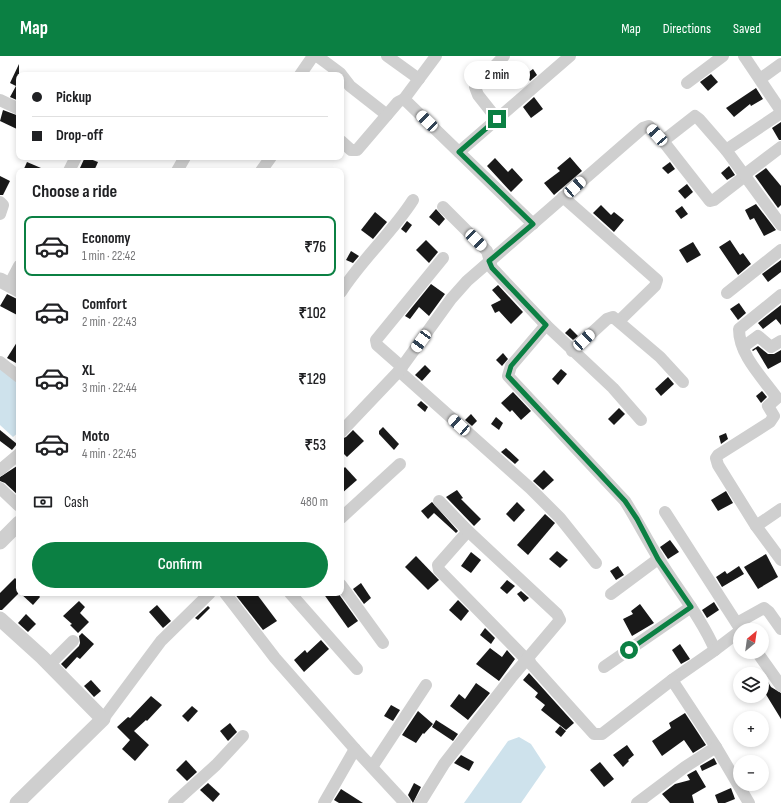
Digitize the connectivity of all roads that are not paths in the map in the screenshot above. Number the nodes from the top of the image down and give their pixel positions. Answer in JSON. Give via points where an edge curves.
{"nodes":[{"id":1,"x":313,"y":56,"type":"edge"},
{"id":2,"x":317,"y":56,"type":"edge"},
{"id":3,"x":387,"y":56,"type":"edge"},
{"id":4,"x":436,"y":56,"type":"edge"},
{"id":5,"x":504,"y":56,"type":"edge"},
{"id":6,"x":570,"y":56,"type":"edge"},
{"id":7,"x":723,"y":56,"type":"edge"},
{"id":8,"x":744,"y":56,"type":"edge"},
{"id":9,"x":781,"y":64,"type":"edge"},
{"id":10,"x":302,"y":72,"type":"edge"},
{"id":11,"x":339,"y":72,"type":"edge"},
{"id":12,"x":344,"y":78,"type":"edge"},
{"id":13,"x":419,"y":79,"type":"junction"},
{"id":14,"x":760,"y":79,"type":"junction"},
{"id":15,"x":687,"y":83,"type":"dead end"},
{"id":16,"x":404,"y":99,"type":"junction"},
{"id":17,"x":0,"y":100,"type":"edge"},
{"id":18,"x":16,"y":108,"type":"edge"},
{"id":19,"x":781,"y":112,"type":"edge"},
{"id":20,"x":387,"y":115,"type":"junction"},
{"id":21,"x":497,"y":119,"type":"junction"},
{"id":22,"x":663,"y":141,"type":"junction"},
{"id":23,"x":344,"y":144,"type":"edge"},
{"id":24,"x":781,"y":147,"type":"edge"},
{"id":25,"x":726,"y":150,"type":"junction"},
{"id":26,"x":459,"y":152,"type":"junction"},
{"id":27,"x":744,"y":176,"type":"junction"},
{"id":28,"x":563,"y":197,"type":"junction"},
{"id":29,"x":413,"y":200,"type":"dead end"},
{"id":30,"x":0,"y":202,"type":"edge"},
{"id":31,"x":443,"y":207,"type":"dead end"},
{"id":32,"x":0,"y":214,"type":"edge"},
{"id":33,"x":533,"y":224,"type":"junction"},
{"id":34,"x":781,"y":225,"type":"edge"},
{"id":35,"x":781,"y":250,"type":"edge"},
{"id":36,"x":443,"y":258,"type":"dead end"},
{"id":37,"x":489,"y":261,"type":"junction"},
{"id":38,"x":16,"y":272,"type":"edge"},
{"id":39,"x":9,"y":285,"type":"edge"},
{"id":40,"x":344,"y":287,"type":"edge"},
{"id":41,"x":728,"y":293,"type":"dead end"},
{"id":42,"x":781,"y":295,"type":"edge"},
{"id":43,"x":620,"y":321,"type":"junction"},
{"id":44,"x":546,"y":325,"type":"junction"},
{"id":45,"x":781,"y":341,"type":"edge"},
{"id":46,"x":743,"y":347,"type":"junction"},
{"id":47,"x":572,"y":351,"type":"junction"},
{"id":48,"x":0,"y":362,"type":"edge"},
{"id":49,"x":401,"y":369,"type":"junction"},
{"id":50,"x":16,"y":375,"type":"edge"},
{"id":51,"x":684,"y":382,"type":"dead end"},
{"id":52,"x":641,"y":420,"type":"dead end"},
{"id":53,"x":344,"y":429,"type":"edge"},
{"id":54,"x":16,"y":457,"type":"edge"},
{"id":55,"x":400,"y":464,"type":"dead end"},
{"id":56,"x":0,"y":470,"type":"edge"},
{"id":57,"x":0,"y":488,"type":"edge"},
{"id":58,"x":439,"y":501,"type":"dead end"},
{"id":59,"x":16,"y":503,"type":"edge"},
{"id":60,"x":781,"y":509,"type":"edge"},
{"id":61,"x":665,"y":512,"type":"dead end"},
{"id":62,"x":344,"y":515,"type":"edge"},
{"id":63,"x":756,"y":526,"type":"junction"},
{"id":64,"x":16,"y":527,"type":"edge"},
{"id":65,"x":468,"y":531,"type":"junction"},
{"id":66,"x":0,"y":542,"type":"edge"},
{"id":67,"x":658,"y":559,"type":"junction"},
{"id":68,"x":781,"y":560,"type":"edge"},
{"id":69,"x":596,"y":563,"type":"dead end"},
{"id":70,"x":344,"y":589,"type":"edge"},
{"id":71,"x":611,"y":594,"type":"dead end"},
{"id":72,"x":207,"y":596,"type":"edge"},
{"id":73,"x":227,"y":596,"type":"edge"},
{"id":74,"x":293,"y":596,"type":"edge"},
{"id":75,"x":691,"y":607,"type":"junction"},
{"id":76,"x":0,"y":620,"type":"edge"},
{"id":77,"x":736,"y":623,"type":"edge"},
{"id":78,"x":745,"y":623,"type":"edge"},
{"id":79,"x":781,"y":629,"type":"edge"},
{"id":80,"x":733,"y":634,"type":"edge"},
{"id":81,"x":73,"y":641,"type":"dead end"},
{"id":82,"x":383,"y":643,"type":"dead end"},
{"id":83,"x":715,"y":650,"type":"junction"},
{"id":84,"x":528,"y":658,"type":"junction"},
{"id":85,"x":762,"y":659,"type":"edge"},
{"id":86,"x":50,"y":664,"type":"junction"},
{"id":87,"x":604,"y":667,"type":"dead end"},
{"id":88,"x":357,"y":670,"type":"dead end"},
{"id":89,"x":672,"y":680,"type":"junction"},
{"id":90,"x":426,"y":685,"type":"dead end"},
{"id":91,"x":781,"y":686,"type":"edge"},
{"id":92,"x":103,"y":719,"type":"junction"},
{"id":93,"x":243,"y":736,"type":"dead end"},
{"id":94,"x":716,"y":747,"type":"junction"},
{"id":95,"x":355,"y":749,"type":"junction"},
{"id":96,"x":372,"y":767,"type":"junction"},
{"id":97,"x":17,"y":803,"type":"edge"},
{"id":98,"x":174,"y":803,"type":"edge"},
{"id":99,"x":324,"y":803,"type":"edge"},
{"id":100,"x":405,"y":803,"type":"edge"},
{"id":101,"x":420,"y":803,"type":"edge"},
{"id":102,"x":637,"y":803,"type":"edge"},
{"id":103,"x":749,"y":803,"type":"edge"}],
"edges":[{"from":1,"to":10,"type":"street"},
{"from":2,"to":11,"type":"street"},
{"from":3,"to":13,"type":"street"},
{"from":4,"to":13,"type":"street"},
{"from":5,"to":21,"type":"street","via":[[475,87]]},
{"from":6,"to":21,"type":"street"},
{"from":7,"to":15,"type":"street"},
{"from":8,"to":14,"type":"street"},
{"from":9,"to":14,"type":"street"},
{"from":12,"to":20,"type":"street","via":[[350,86]]},
{"from":13,"to":16,"type":"street"},
{"from":14,"to":19,"type":"street"},
{"from":16,"to":20,"type":"street"},
{"from":16,"to":26,"type":"street"},
{"from":17,"to":18,"type":"street"},
{"from":19,"to":25,"type":"street"},
{"from":20,"to":23,"type":"street","via":[[357,150],[351,150]]},
{"from":21,"to":26,"type":"street"},
{"from":22,"to":25,"type":"street","via":[[695,116],[700,118]]},
{"from":22,"to":27,"type":"street","via":[[710,201]]},
{"from":22,"to":28,"type":"street","via":[[649,126],[643,128]]},
{"from":24,"to":27,"type":"street"},
{"from":25,"to":27,"type":"street"},
{"from":26,"to":33,"type":"street"},
{"from":27,"to":34,"type":"street"},
{"from":28,"to":33,"type":"street"},
{"from":28,"to":43,"type":"street","via":[[657,280],[655,286]]},
{"from":29,"to":40,"type":"street","via":[[402,218]]},
{"from":30,"to":32,"type":"street","via":[[3,206]]},
{"from":31,"to":37,"type":"street","via":[[487,251]]},
{"from":33,"to":37,"type":"street"},
{"from":35,"to":41,"type":"street"},
{"from":36,"to":49,"type":"street","via":[[376,340],[377,345]]},
{"from":37,"to":44,"type":"street","via":[[492,268]]},
{"from":37,"to":49,"type":"street","via":[[451,299]]},
{"from":38,"to":39,"type":"street"},
{"from":42,"to":46,"type":"street","via":[[740,327],[738,332]]},
{"from":43,"to":47,"type":"street","via":[[613,317],[607,319]]},
{"from":43,"to":51,"type":"street"},
{"from":44,"to":47,"type":"street"},
{"from":44,"to":67,"type":"street","via":[[511,366],[508,376],[625,501]]},
{"from":45,"to":46,"type":"street","via":[[771,346],[758,336]]},
{"from":46,"to":63,"type":"street","via":[[777,398],[768,406],[774,416],[770,422],[716,458]]},
{"from":47,"to":52,"type":"street","via":[[613,388]]},
{"from":48,"to":50,"type":"street"},
{"from":49,"to":53,"type":"street"},
{"from":49,"to":69,"type":"street","via":[[530,488],[560,518]]},
{"from":54,"to":56,"type":"street"},
{"from":55,"to":62,"type":"street"},
{"from":57,"to":59,"type":"street"},
{"from":58,"to":65,"type":"street"},
{"from":60,"to":63,"type":"street"},
{"from":61,"to":77,"type":"street"},
{"from":63,"to":68,"type":"street"},
{"from":64,"to":66,"type":"street"},
{"from":65,"to":84,"type":"street","via":[[437,568],[523,656]]},
{"from":65,"to":84,"type":"street","via":[[560,617],[557,625]]},
{"from":67,"to":71,"type":"street"},
{"from":67,"to":75,"type":"street"},
{"from":70,"to":82,"type":"street"},
{"from":72,"to":92,"type":"street","via":[[161,641]]},
{"from":73,"to":95,"type":"street","via":[[275,658]]},
{"from":74,"to":88,"type":"street"},
{"from":75,"to":83,"type":"street"},
{"from":75,"to":87,"type":"street"},
{"from":76,"to":86,"type":"street"},
{"from":78,"to":79,"type":"street","via":[[764,608]]},
{"from":80,"to":83,"type":"street"},
{"from":81,"to":86,"type":"street"},
{"from":83,"to":89,"type":"street"},
{"from":84,"to":89,"type":"street","via":[[596,736],[608,730]]},
{"from":84,"to":101,"type":"street","via":[[444,764]]},
{"from":85,"to":91,"type":"street"},
{"from":86,"to":92,"type":"street"},
{"from":89,"to":94,"type":"street"},
{"from":90,"to":96,"type":"street"},
{"from":92,"to":97,"type":"street"},
{"from":93,"to":98,"type":"street"},
{"from":94,"to":102,"type":"street"},
{"from":94,"to":103,"type":"street"},
{"from":95,"to":96,"type":"street"},
{"from":95,"to":99,"type":"street"},
{"from":96,"to":100,"type":"street"}]}
